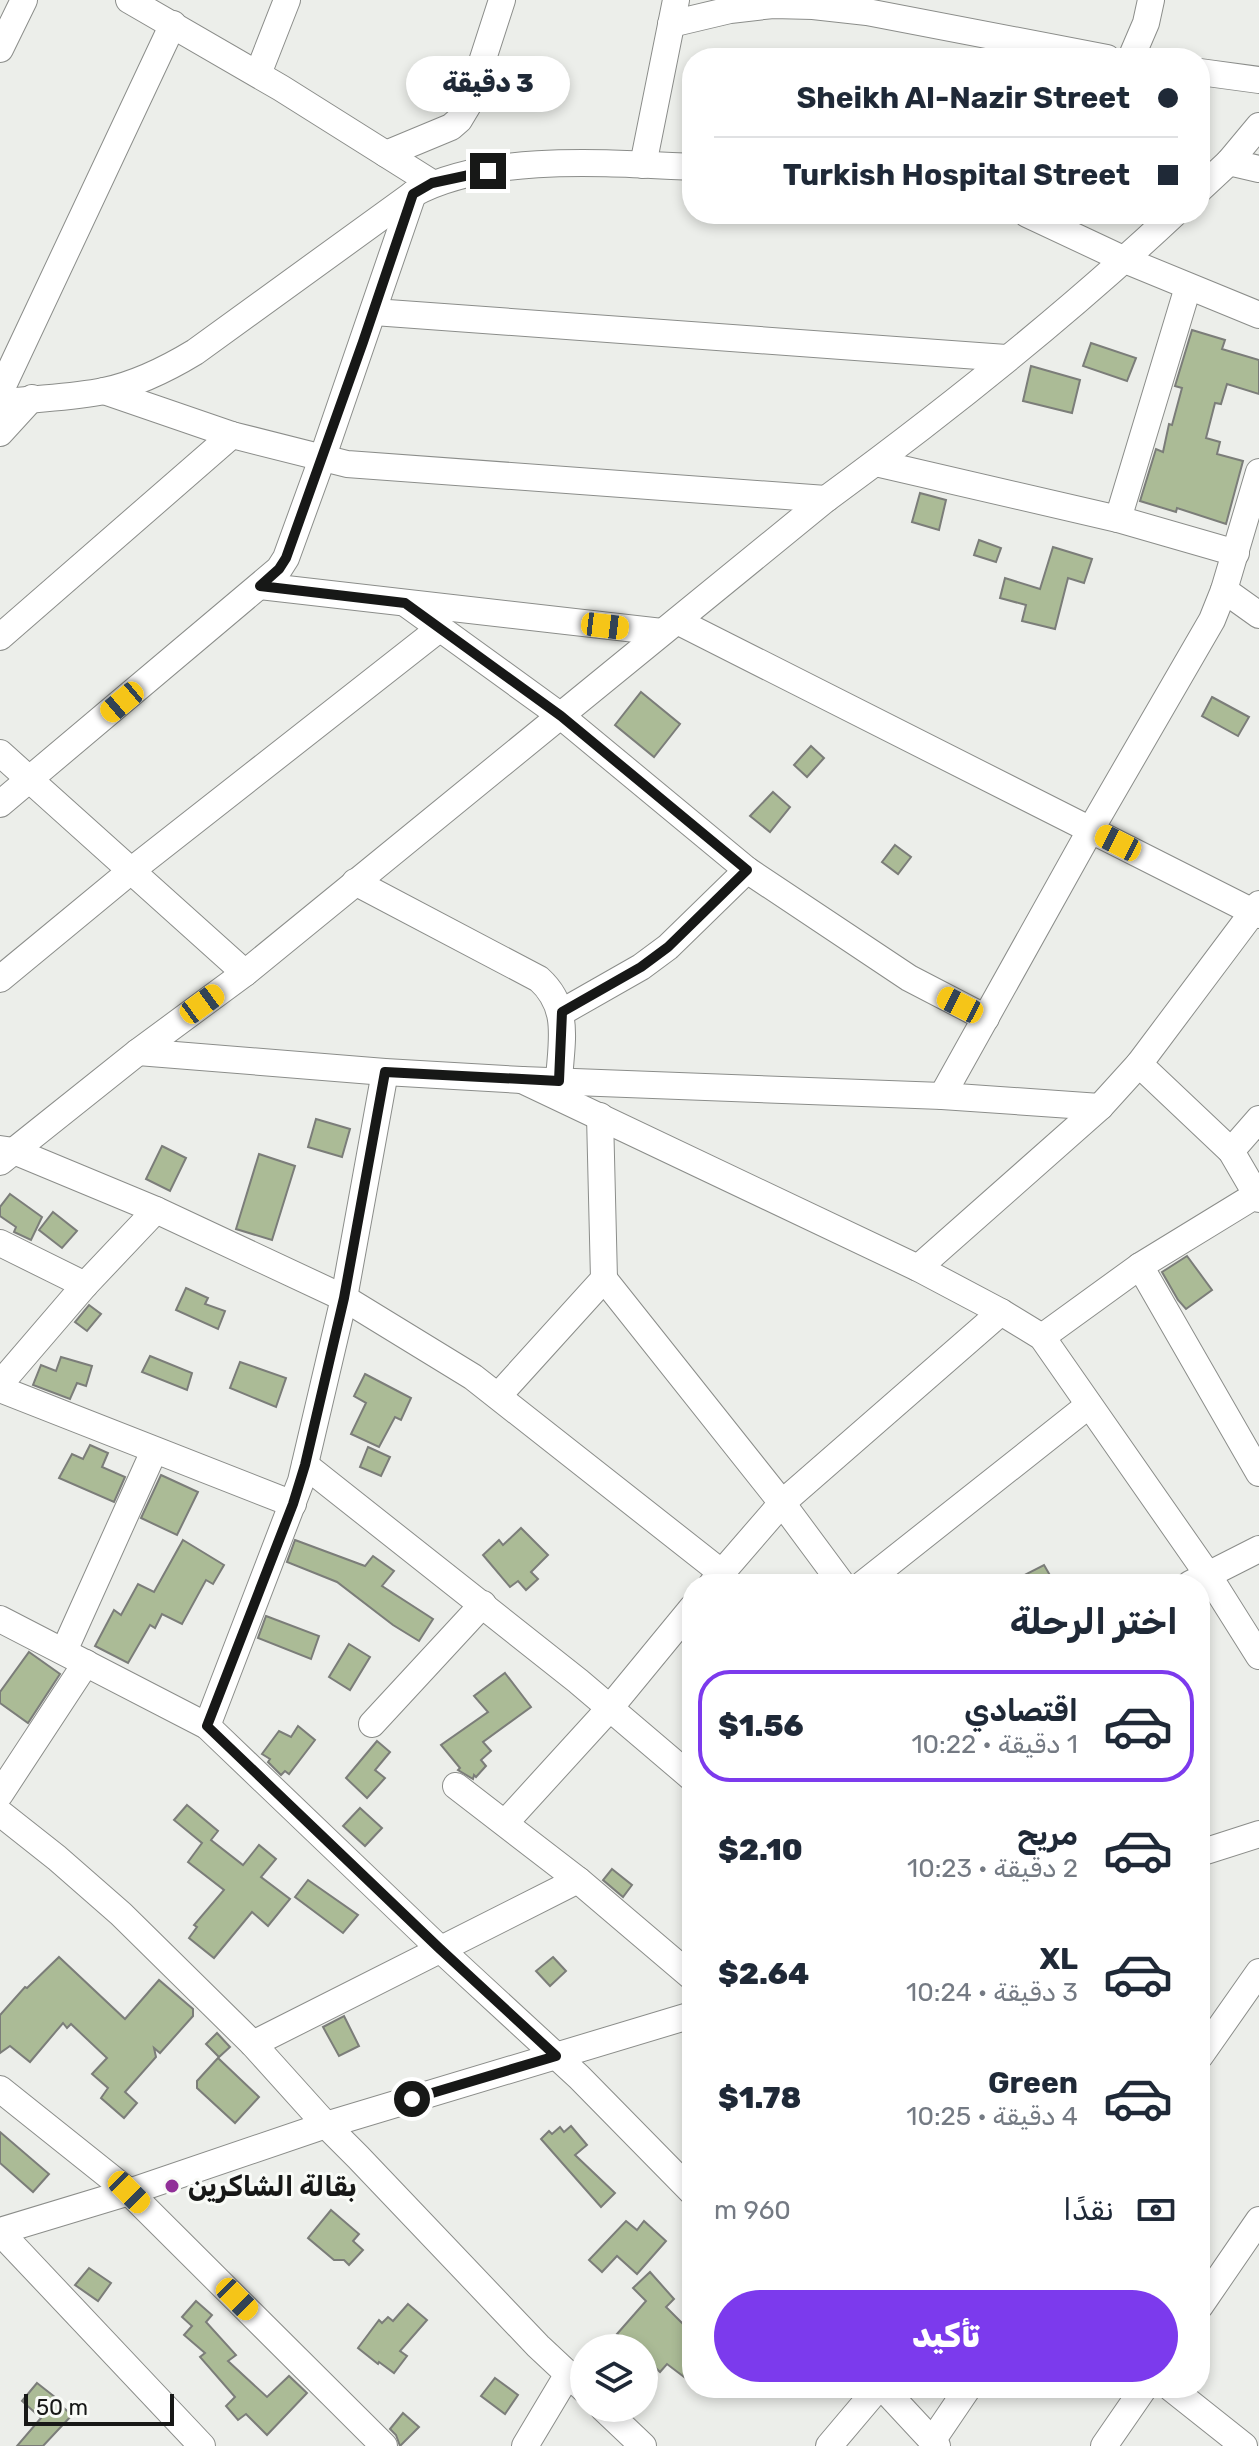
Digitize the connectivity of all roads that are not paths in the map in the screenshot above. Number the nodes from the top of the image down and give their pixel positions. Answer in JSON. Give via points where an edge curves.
{"nodes":[{"id":1,"x":24,"y":0,"type":"edge"},
{"id":2,"x":287,"y":0,"type":"edge"},
{"id":3,"x":502,"y":0,"type":"edge"},
{"id":4,"x":1151,"y":0,"type":"edge"},
{"id":5,"x":142,"y":3,"type":"edge"},
{"id":6,"x":868,"y":6,"type":"edge"},
{"id":7,"x":674,"y":12,"type":"edge"},
{"id":8,"x":173,"y":24,"type":"junction"},
{"id":9,"x":1061,"y":48,"type":"edge"},
{"id":10,"x":1135,"y":48,"type":"edge"},
{"id":11,"x":0,"y":49,"type":"edge"},
{"id":12,"x":1210,"y":73,"type":"edge"},
{"id":13,"x":258,"y":74,"type":"junction"},
{"id":14,"x":1259,"y":80,"type":"edge"},
{"id":15,"x":1259,"y":126,"type":"edge"},
{"id":16,"x":386,"y":154,"type":"junction"},
{"id":17,"x":1229,"y":162,"type":"junction"},
{"id":18,"x":643,"y":165,"type":"junction"},
{"id":19,"x":682,"y":167,"type":"edge"},
{"id":20,"x":1259,"y":169,"type":"edge"},
{"id":21,"x":1210,"y":180,"type":"edge"},
{"id":22,"x":423,"y":189,"type":"junction"},
{"id":23,"x":1048,"y":224,"type":"edge"},
{"id":24,"x":1163,"y":224,"type":"edge"},
{"id":25,"x":1125,"y":260,"type":"junction"},
{"id":26,"x":1188,"y":287,"type":"junction"},
{"id":27,"x":374,"y":312,"type":"junction"},
{"id":28,"x":1259,"y":315,"type":"edge"},
{"id":29,"x":1006,"y":358,"type":"junction"},
{"id":30,"x":104,"y":391,"type":"junction"},
{"id":31,"x":0,"y":392,"type":"edge"},
{"id":32,"x":32,"y":398,"type":"junction"},
{"id":33,"x":0,"y":403,"type":"edge"},
{"id":34,"x":0,"y":433,"type":"edge"},
{"id":35,"x":232,"y":435,"type":"junction"},
{"id":36,"x":322,"y":459,"type":"junction"},
{"id":37,"x":876,"y":463,"type":"junction"},
{"id":38,"x":1259,"y":472,"type":"edge"},
{"id":39,"x":826,"y":499,"type":"junction"},
{"id":40,"x":1118,"y":519,"type":"junction"},
{"id":41,"x":1236,"y":553,"type":"junction"},
{"id":42,"x":260,"y":586,"type":"junction"},
{"id":43,"x":1224,"y":590,"type":"junction"},
{"id":44,"x":405,"y":603,"type":"junction"},
{"id":45,"x":1259,"y":615,"type":"edge"},
{"id":46,"x":670,"y":627,"type":"junction"},
{"id":47,"x":439,"y":629,"type":"junction"},
{"id":48,"x":0,"y":637,"type":"edge"},
{"id":49,"x":561,"y":716,"type":"junction"},
{"id":50,"x":0,"y":753,"type":"edge"},
{"id":51,"x":30,"y":779,"type":"junction"},
{"id":52,"x":0,"y":804,"type":"edge"},
{"id":53,"x":1091,"y":829,"type":"junction"},
{"id":54,"x":132,"y":870,"type":"junction"},
{"id":55,"x":747,"y":870,"type":"junction"},
{"id":56,"x":355,"y":882,"type":"junction"},
{"id":57,"x":1257,"y":910,"type":"edge"},
{"id":58,"x":245,"y":973,"type":"junction"},
{"id":59,"x":0,"y":979,"type":"edge"},
{"id":60,"x":562,"y":1012,"type":"junction"},
{"id":61,"x":986,"y":1018,"type":"junction"},
{"id":62,"x":138,"y":1052,"type":"junction"},
{"id":63,"x":1139,"y":1064,"type":"junction"},
{"id":64,"x":385,"y":1072,"type":"junction"},
{"id":65,"x":522,"y":1080,"type":"junction"},
{"id":66,"x":559,"y":1081,"type":"junction"},
{"id":67,"x":942,"y":1096,"type":"junction"},
{"id":68,"x":1100,"y":1107,"type":"junction"},
{"id":69,"x":600,"y":1116,"type":"junction"},
{"id":70,"x":1259,"y":1119,"type":"edge"},
{"id":71,"x":1231,"y":1151,"type":"junction"},
{"id":72,"x":5,"y":1154,"type":"edge"},
{"id":73,"x":1258,"y":1197,"type":"edge"},
{"id":74,"x":156,"y":1210,"type":"junction"},
{"id":75,"x":0,"y":1243,"type":"edge"},
{"id":76,"x":1140,"y":1266,"type":"junction"},
{"id":77,"x":918,"y":1268,"type":"junction"},
{"id":78,"x":604,"y":1279,"type":"junction"},
{"id":79,"x":85,"y":1285,"type":"junction"},
{"id":80,"x":344,"y":1298,"type":"junction"},
{"id":81,"x":1001,"y":1312,"type":"junction"},
{"id":82,"x":1042,"y":1337,"type":"junction"},
{"id":83,"x":0,"y":1387,"type":"edge"},
{"id":84,"x":498,"y":1396,"type":"junction"},
{"id":85,"x":1089,"y":1405,"type":"junction"},
{"id":86,"x":154,"y":1451,"type":"junction"},
{"id":87,"x":305,"y":1465,"type":"junction"},
{"id":88,"x":1259,"y":1473,"type":"edge"},
{"id":89,"x":782,"y":1503,"type":"junction"},
{"id":90,"x":293,"y":1504,"type":"junction"},
{"id":91,"x":1259,"y":1549,"type":"edge"},
{"id":92,"x":712,"y":1574,"type":"edge"},
{"id":93,"x":720,"y":1574,"type":"edge"},
{"id":94,"x":835,"y":1574,"type":"edge"},
{"id":95,"x":876,"y":1574,"type":"edge"},
{"id":96,"x":1195,"y":1574,"type":"edge"},
{"id":97,"x":1210,"y":1574,"type":"edge"},
{"id":98,"x":1210,"y":1594,"type":"edge"},
{"id":99,"x":483,"y":1604,"type":"junction"},
{"id":100,"x":0,"y":1619,"type":"edge"},
{"id":101,"x":682,"y":1620,"type":"edge"},
{"id":102,"x":1259,"y":1656,"type":"edge"},
{"id":103,"x":75,"y":1657,"type":"junction"},
{"id":104,"x":609,"y":1709,"type":"junction"},
{"id":105,"x":372,"y":1724,"type":"dead end"},
{"id":106,"x":207,"y":1726,"type":"junction"},
{"id":107,"x":682,"y":1770,"type":"edge"},
{"id":108,"x":456,"y":1786,"type":"dead end"},
{"id":109,"x":0,"y":1794,"type":"edge"},
{"id":110,"x":0,"y":1813,"type":"edge"},
{"id":111,"x":505,"y":1823,"type":"junction"},
{"id":112,"x":1259,"y":1834,"type":"edge"},
{"id":113,"x":1210,"y":1850,"type":"edge"},
{"id":114,"x":578,"y":1880,"type":"junction"},
{"id":115,"x":439,"y":1948,"type":"junction"},
{"id":116,"x":682,"y":1968,"type":"edge"},
{"id":117,"x":1259,"y":1972,"type":"edge"},
{"id":118,"x":682,"y":2018,"type":"edge"},
{"id":119,"x":1210,"y":2042,"type":"edge"},
{"id":120,"x":253,"y":2044,"type":"junction"},
{"id":121,"x":556,"y":2056,"type":"junction"},
{"id":122,"x":0,"y":2089,"type":"edge"},
{"id":123,"x":326,"y":2125,"type":"junction"},
{"id":124,"x":682,"y":2182,"type":"edge"},
{"id":125,"x":129,"y":2192,"type":"junction"},
{"id":126,"x":1259,"y":2220,"type":"edge"},
{"id":127,"x":0,"y":2232,"type":"edge"},
{"id":128,"x":1210,"y":2291,"type":"edge"},
{"id":129,"x":570,"y":2376,"type":"edge"},
{"id":130,"x":570,"y":2390,"type":"edge"},
{"id":131,"x":871,"y":2398,"type":"edge"},
{"id":132,"x":890,"y":2398,"type":"edge"},
{"id":133,"x":962,"y":2398,"type":"edge"},
{"id":134,"x":1137,"y":2398,"type":"edge"},
{"id":135,"x":1184,"y":2398,"type":"edge"},
{"id":136,"x":618,"y":2422,"type":"edge"},
{"id":137,"x":368,"y":2440,"type":"edge"},
{"id":138,"x":934,"y":2444,"type":"edge"},
{"id":139,"x":202,"y":2446,"type":"edge"},
{"id":140,"x":525,"y":2446,"type":"edge"},
{"id":141,"x":643,"y":2446,"type":"edge"},
{"id":142,"x":829,"y":2446,"type":"edge"},
{"id":143,"x":1104,"y":2446,"type":"edge"},
{"id":144,"x":1244,"y":2446,"type":"edge"}],
"edges":[{"from":1,"to":11,"type":"street"},
{"from":2,"to":13,"type":"street"},
{"from":3,"to":16,"type":"street","via":[[459,120]]},
{"from":4,"to":10,"type":"street"},
{"from":5,"to":8,"type":"street"},
{"from":6,"to":7,"type":"street"},
{"from":6,"to":9,"type":"street"},
{"from":7,"to":18,"type":"street"},
{"from":8,"to":13,"type":"street"},
{"from":8,"to":31,"type":"street"},
{"from":12,"to":14,"type":"street"},
{"from":13,"to":16,"type":"street"},
{"from":15,"to":17,"type":"street"},
{"from":16,"to":22,"type":"street"},
{"from":17,"to":20,"type":"street"},
{"from":17,"to":21,"type":"street"},
{"from":18,"to":19,"type":"street"},
{"from":18,"to":22,"type":"street","via":[[507,167]]},
{"from":22,"to":27,"type":"street"},
{"from":22,"to":30,"type":"street","via":[[195,352]]},
{"from":23,"to":25,"type":"street"},
{"from":24,"to":25,"type":"street"},
{"from":25,"to":26,"type":"street"},
{"from":25,"to":29,"type":"street"},
{"from":26,"to":28,"type":"street"},
{"from":26,"to":40,"type":"street"},
{"from":27,"to":29,"type":"street"},
{"from":27,"to":36,"type":"street"},
{"from":29,"to":37,"type":"street"},
{"from":30,"to":32,"type":"street"},
{"from":30,"to":35,"type":"street"},
{"from":32,"to":33,"type":"street"},
{"from":32,"to":34,"type":"street"},
{"from":35,"to":36,"type":"street"},
{"from":35,"to":48,"type":"street"},
{"from":36,"to":39,"type":"street"},
{"from":36,"to":42,"type":"street","via":[[286,558]]},
{"from":37,"to":39,"type":"street"},
{"from":37,"to":40,"type":"street"},
{"from":38,"to":41,"type":"street"},
{"from":39,"to":46,"type":"street"},
{"from":40,"to":41,"type":"street"},
{"from":41,"to":43,"type":"street"},
{"from":42,"to":44,"type":"street"},
{"from":42,"to":51,"type":"street"},
{"from":43,"to":45,"type":"street"},
{"from":43,"to":53,"type":"street","via":[[1195,651]]},
{"from":44,"to":46,"type":"street"},
{"from":44,"to":47,"type":"street"},
{"from":46,"to":49,"type":"street"},
{"from":46,"to":53,"type":"street"},
{"from":47,"to":49,"type":"street"},
{"from":47,"to":54,"type":"street"},
{"from":49,"to":55,"type":"street"},
{"from":49,"to":56,"type":"street"},
{"from":50,"to":51,"type":"street"},
{"from":51,"to":52,"type":"street"},
{"from":51,"to":54,"type":"street"},
{"from":53,"to":57,"type":"street"},
{"from":53,"to":61,"type":"street"},
{"from":54,"to":58,"type":"street"},
{"from":54,"to":59,"type":"street"},
{"from":55,"to":60,"type":"street","via":[[668,947]]},
{"from":55,"to":61,"type":"street","via":[[909,978]]},
{"from":56,"to":58,"type":"street"},
{"from":56,"to":60,"type":"street","via":[[539,979]]},
{"from":57,"to":63,"type":"street"},
{"from":58,"to":62,"type":"street"},
{"from":60,"to":66,"type":"street"},
{"from":61,"to":67,"type":"street"},
{"from":62,"to":64,"type":"street"},
{"from":62,"to":72,"type":"street"},
{"from":63,"to":68,"type":"street"},
{"from":63,"to":71,"type":"street"},
{"from":64,"to":65,"type":"street"},
{"from":64,"to":80,"type":"street"},
{"from":65,"to":66,"type":"street"},
{"from":65,"to":69,"type":"street"},
{"from":66,"to":67,"type":"street"},
{"from":67,"to":68,"type":"street"},
{"from":68,"to":77,"type":"street"},
{"from":69,"to":77,"type":"street"},
{"from":69,"to":78,"type":"street"},
{"from":70,"to":71,"type":"street"},
{"from":71,"to":73,"type":"street"},
{"from":72,"to":74,"type":"street"},
{"from":73,"to":76,"type":"street"},
{"from":74,"to":79,"type":"street"},
{"from":74,"to":80,"type":"street"},
{"from":75,"to":79,"type":"street"},
{"from":76,"to":82,"type":"street"},
{"from":76,"to":88,"type":"street"},
{"from":77,"to":81,"type":"street"},
{"from":78,"to":84,"type":"street"},
{"from":78,"to":89,"type":"street"},
{"from":79,"to":83,"type":"street"},
{"from":80,"to":84,"type":"street"},
{"from":80,"to":87,"type":"street"},
{"from":81,"to":82,"type":"street"},
{"from":81,"to":89,"type":"street"},
{"from":82,"to":85,"type":"street"},
{"from":83,"to":86,"type":"street"},
{"from":84,"to":92,"type":"street"},
{"from":85,"to":95,"type":"street"},
{"from":85,"to":96,"type":"street"},
{"from":86,"to":90,"type":"street"},
{"from":86,"to":103,"type":"street"},
{"from":87,"to":90,"type":"street"},
{"from":87,"to":99,"type":"street"},
{"from":89,"to":93,"type":"street"},
{"from":89,"to":94,"type":"street"},
{"from":90,"to":106,"type":"street"},
{"from":91,"to":97,"type":"street"},
{"from":98,"to":102,"type":"street"},
{"from":99,"to":104,"type":"street"},
{"from":99,"to":105,"type":"street"},
{"from":100,"to":103,"type":"street"},
{"from":101,"to":104,"type":"street"},
{"from":103,"to":106,"type":"street"},
{"from":103,"to":109,"type":"street"},
{"from":104,"to":107,"type":"street"},
{"from":104,"to":111,"type":"street"},
{"from":106,"to":115,"type":"street"},
{"from":108,"to":111,"type":"street"},
{"from":110,"to":120,"type":"street","via":[[121,1914]]},
{"from":111,"to":114,"type":"street"},
{"from":112,"to":113,"type":"street"},
{"from":114,"to":115,"type":"street"},
{"from":114,"to":116,"type":"street"},
{"from":115,"to":120,"type":"street"},
{"from":115,"to":121,"type":"street"},
{"from":117,"to":119,"type":"street"},
{"from":118,"to":121,"type":"street"},
{"from":120,"to":123,"type":"street"},
{"from":121,"to":123,"type":"street"},
{"from":121,"to":124,"type":"street"},
{"from":122,"to":125,"type":"street"},
{"from":123,"to":125,"type":"street"},
{"from":123,"to":129,"type":"street"},
{"from":125,"to":127,"type":"street"},
{"from":125,"to":137,"type":"street"},
{"from":126,"to":128,"type":"street"},
{"from":127,"to":139,"type":"street"},
{"from":130,"to":140,"type":"street"},
{"from":131,"to":142,"type":"street"},
{"from":132,"to":138,"type":"street"},
{"from":133,"to":138,"type":"street"},
{"from":134,"to":143,"type":"street"},
{"from":135,"to":144,"type":"street"},
{"from":136,"to":141,"type":"street"}]}
